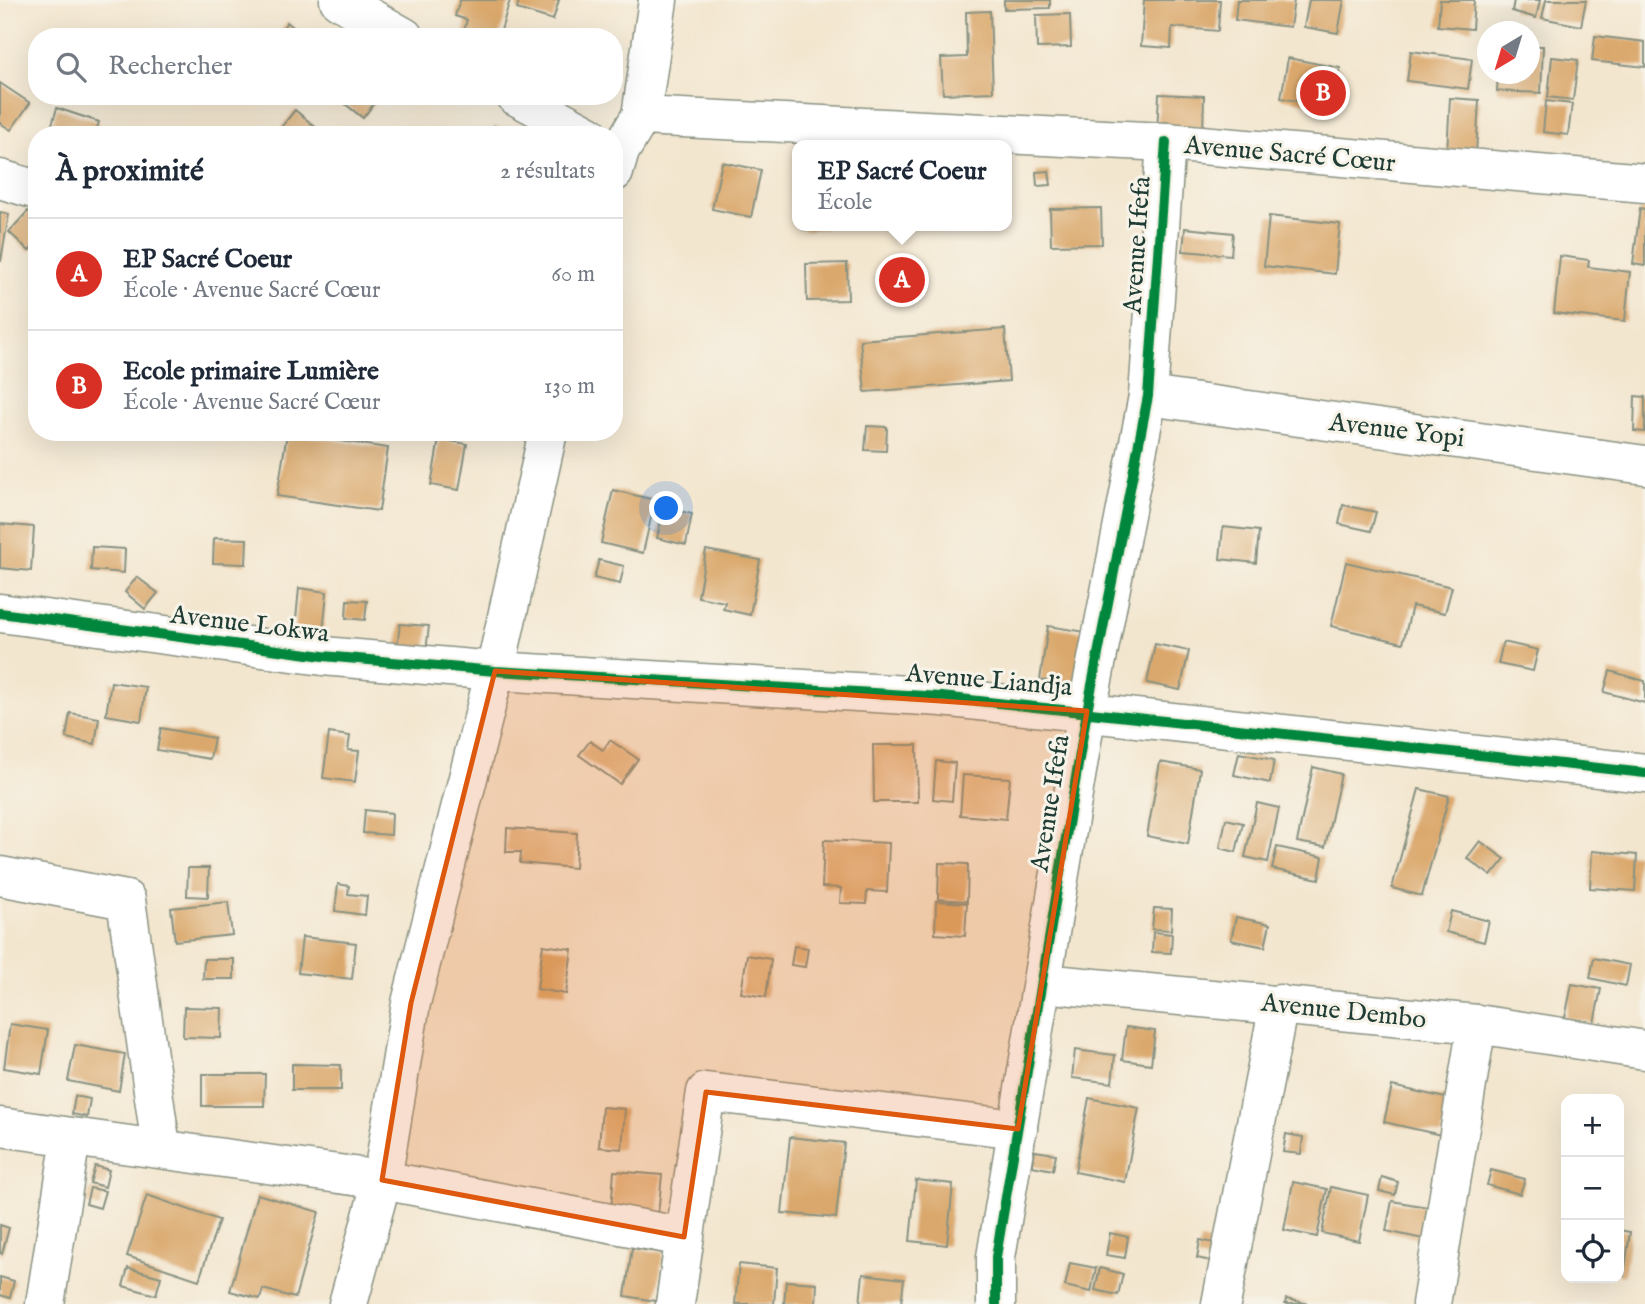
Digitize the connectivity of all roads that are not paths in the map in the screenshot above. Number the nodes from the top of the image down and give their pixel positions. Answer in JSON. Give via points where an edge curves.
{"nodes":[{"id":1,"x":339,"y":0,"type":"edge"},
{"id":2,"x":659,"y":0,"type":"edge"},
{"id":3,"x":388,"y":28,"type":"edge"},
{"id":4,"x":531,"y":105,"type":"edge"},
{"id":5,"x":641,"y":116,"type":"junction"},
{"id":6,"x":567,"y":126,"type":"edge"},
{"id":7,"x":623,"y":136,"type":"edge"},
{"id":8,"x":1166,"y":142,"type":"junction"},
{"id":9,"x":0,"y":179,"type":"edge"},
{"id":10,"x":1645,"y":184,"type":"edge"},
{"id":11,"x":28,"y":187,"type":"edge"},
{"id":12,"x":1148,"y":396,"type":"junction"},
{"id":13,"x":536,"y":441,"type":"edge"},
{"id":14,"x":1645,"y":465,"type":"edge"},
{"id":15,"x":0,"y":613,"type":"edge"},
{"id":16,"x":495,"y":671,"type":"junction"},
{"id":17,"x":1087,"y":710,"type":"junction"},
{"id":18,"x":1645,"y":773,"type":"edge"},
{"id":19,"x":0,"y":876,"type":"edge"},
{"id":20,"x":1042,"y":983,"type":"junction"},
{"id":21,"x":1279,"y":1004,"type":"junction"},
{"id":22,"x":1478,"y":1024,"type":"junction"},
{"id":23,"x":1645,"y":1050,"type":"edge"},
{"id":24,"x":0,"y":1127,"type":"edge"},
{"id":25,"x":1018,"y":1129,"type":"junction"},
{"id":26,"x":71,"y":1138,"type":"junction"},
{"id":27,"x":161,"y":1147,"type":"junction"},
{"id":28,"x":382,"y":1180,"type":"junction"},
{"id":29,"x":684,"y":1237,"type":"junction"},
{"id":30,"x":45,"y":1304,"type":"edge"},
{"id":31,"x":348,"y":1304,"type":"edge"},
{"id":32,"x":675,"y":1304,"type":"edge"},
{"id":33,"x":996,"y":1304,"type":"edge"},
{"id":34,"x":1221,"y":1304,"type":"edge"},
{"id":35,"x":1430,"y":1304,"type":"edge"}],
"edges":[{"from":1,"to":3,"type":"street"},
{"from":2,"to":5,"type":"street"},
{"from":4,"to":6,"type":"street"},
{"from":5,"to":7,"type":"street"},
{"from":5,"to":8,"type":"street","name":"Avenue Sacré Cœur"},
{"from":8,"to":10,"type":"street","name":"Avenue Sacré Cœur"},
{"from":8,"to":12,"type":"street","name":"Avenue Ifefa"},
{"from":9,"to":11,"type":"street"},
{"from":12,"to":14,"type":"street","name":"Avenue Yopi"},
{"from":12,"to":17,"type":"street","name":"Avenue Ifefa"},
{"from":13,"to":16,"type":"street"},
{"from":15,"to":16,"type":"street","name":"Avenue Lokwa","via":[[323,656]]},
{"from":16,"to":17,"type":"street","name":"Avenue Liandja"},
{"from":16,"to":28,"type":"street","via":[[411,1003]]},
{"from":17,"to":18,"type":"street","name":"Avenue Liandja"},
{"from":17,"to":20,"type":"street","name":"Avenue Ifefa"},
{"from":19,"to":27,"type":"street","via":[[126,900]]},
{"from":20,"to":21,"type":"street","name":"Avenue Dembo"},
{"from":20,"to":25,"type":"street","name":"Avenue Ifefa"},
{"from":21,"to":22,"type":"street","name":"Avenue Dembo"},
{"from":21,"to":34,"type":"street"},
{"from":22,"to":23,"type":"street","name":"Avenue Dembo"},
{"from":22,"to":35,"type":"street"},
{"from":24,"to":26,"type":"street"},
{"from":25,"to":29,"type":"street","via":[[706,1092]]},
{"from":25,"to":33,"type":"street","name":"Avenue Ifefa","via":[[996,1257]]},
{"from":26,"to":27,"type":"street"},
{"from":26,"to":30,"type":"street"},
{"from":27,"to":28,"type":"street"},
{"from":28,"to":29,"type":"street"},
{"from":28,"to":31,"type":"street"},
{"from":29,"to":32,"type":"street"}]}
